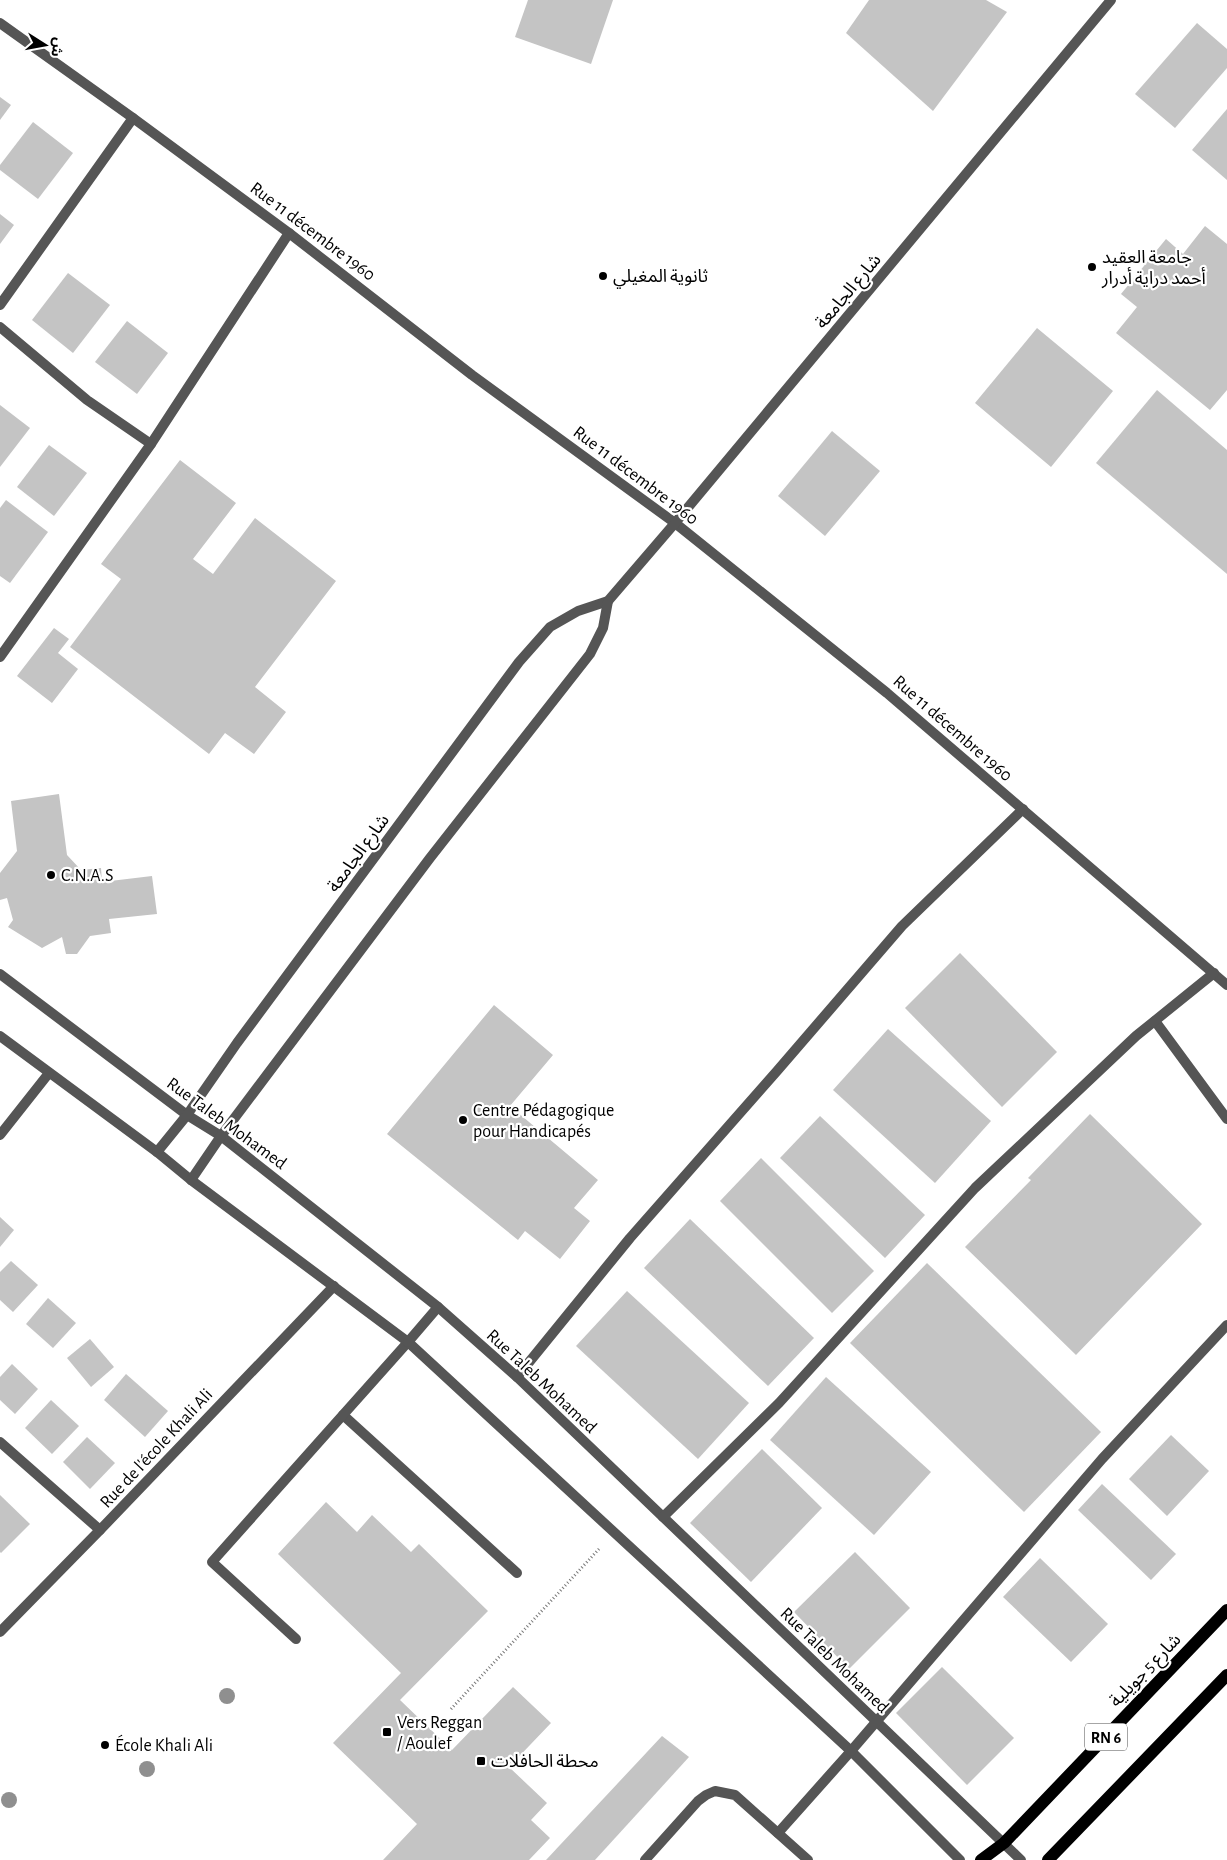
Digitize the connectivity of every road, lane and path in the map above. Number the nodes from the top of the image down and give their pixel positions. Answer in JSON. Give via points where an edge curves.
{"nodes":[{"id":1,"x":1111,"y":0,"type":"edge"},
{"id":2,"x":0,"y":23,"type":"edge"},
{"id":3,"x":134,"y":118,"type":"junction"},
{"id":4,"x":289,"y":233,"type":"junction"},
{"id":5,"x":0,"y":305,"type":"edge"},
{"id":6,"x":0,"y":327,"type":"edge"},
{"id":7,"x":151,"y":444,"type":"junction"},
{"id":8,"x":675,"y":523,"type":"junction"},
{"id":9,"x":608,"y":601,"type":"junction"},
{"id":10,"x":3,"y":645,"type":"edge"},
{"id":11,"x":0,"y":657,"type":"edge"},
{"id":12,"x":1023,"y":809,"type":"junction"},
{"id":13,"x":1214,"y":973,"type":"junction"},
{"id":14,"x":0,"y":974,"type":"edge"},
{"id":15,"x":1227,"y":985,"type":"edge"},
{"id":16,"x":1154,"y":1021,"type":"junction"},
{"id":17,"x":0,"y":1036,"type":"edge"},
{"id":18,"x":49,"y":1073,"type":"junction"},
{"id":19,"x":187,"y":1114,"type":"junction"},
{"id":20,"x":1227,"y":1119,"type":"edge"},
{"id":21,"x":0,"y":1135,"type":"edge"},
{"id":22,"x":221,"y":1136,"type":"junction"},
{"id":23,"x":157,"y":1152,"type":"junction"},
{"id":24,"x":191,"y":1180,"type":"junction"},
{"id":25,"x":334,"y":1286,"type":"junction"},
{"id":26,"x":438,"y":1307,"type":"junction"},
{"id":27,"x":1227,"y":1325,"type":"edge"},
{"id":28,"x":408,"y":1342,"type":"junction"},
{"id":29,"x":517,"y":1377,"type":"junction"},
{"id":30,"x":343,"y":1415,"type":"junction"},
{"id":31,"x":0,"y":1442,"type":"edge"},
{"id":32,"x":663,"y":1517,"type":"junction"},
{"id":33,"x":100,"y":1530,"type":"junction"},
{"id":34,"x":614,"y":1532,"type":"junction"},
{"id":35,"x":517,"y":1573,"type":"dead end"},
{"id":36,"x":1227,"y":1610,"type":"edge"},
{"id":37,"x":0,"y":1632,"type":"edge"},
{"id":38,"x":296,"y":1639,"type":"dead end"},
{"id":39,"x":1227,"y":1675,"type":"edge"},
{"id":40,"x":451,"y":1710,"type":"dead end"},
{"id":41,"x":877,"y":1722,"type":"junction"},
{"id":42,"x":851,"y":1751,"type":"junction"},
{"id":43,"x":778,"y":1833,"type":"junction"},
{"id":44,"x":1004,"y":1843,"type":"junction"},
{"id":45,"x":645,"y":1860,"type":"edge"},
{"id":46,"x":808,"y":1860,"type":"edge"},
{"id":47,"x":960,"y":1860,"type":"edge"},
{"id":48,"x":981,"y":1860,"type":"edge"},
{"id":49,"x":1021,"y":1860,"type":"edge"},
{"id":50,"x":1048,"y":1860,"type":"edge"}],
"edges":[{"from":1,"to":8,"type":"street","name":"شارع الجامعة"},
{"from":2,"to":3,"type":"street","name":"Rue 11 décembre 1960"},
{"from":3,"to":4,"type":"street","name":"Rue 11 décembre 1960"},
{"from":3,"to":5,"type":"street"},
{"from":4,"to":7,"type":"street"},
{"from":4,"to":8,"type":"street","name":"Rue 11 décembre 1960","via":[[472,375]]},
{"from":6,"to":7,"type":"street","via":[[87,400]]},
{"from":7,"to":10,"type":"street"},
{"from":8,"to":9,"type":"street","name":"شارع الجامعة"},
{"from":8,"to":12,"type":"street","name":"Rue 11 décembre 1960","via":[[887,693]]},
{"from":9,"to":19,"type":"street","name":"شارع الجامعة","via":[[578,610],[550,627],[519,662]]},
{"from":9,"to":22,"type":"street","via":[[603,628],[590,654],[430,858]]},
{"from":10,"to":11,"type":"street"},
{"from":12,"to":13,"type":"street","name":"Rue 11 décembre 1960"},
{"from":12,"to":29,"type":"street","via":[[902,926],[630,1238]]},
{"from":13,"to":15,"type":"street","name":"Rue 11 décembre 1960"},
{"from":13,"to":16,"type":"street"},
{"from":14,"to":19,"type":"street","name":"Rue Taleb Mohamed"},
{"from":16,"to":20,"type":"street"},
{"from":16,"to":32,"type":"street","via":[[975,1188],[779,1403]]},
{"from":17,"to":18,"type":"street"},
{"from":18,"to":21,"type":"street"},
{"from":18,"to":23,"type":"street"},
{"from":19,"to":22,"type":"street","name":"Rue Taleb Mohamed"},
{"from":19,"to":23,"type":"street","name":"شارع الجامعة"},
{"from":22,"to":24,"type":"street"},
{"from":22,"to":26,"type":"street","name":"Rue Taleb Mohamed"},
{"from":23,"to":24,"type":"street"},
{"from":24,"to":25,"type":"street"},
{"from":25,"to":28,"type":"street"},
{"from":25,"to":33,"type":"street","name":"Rue de l'école Khali Ali"},
{"from":26,"to":28,"type":"street"},
{"from":26,"to":29,"type":"street","name":"Rue Taleb Mohamed"},
{"from":27,"to":41,"type":"street","via":[[1102,1459]]},
{"from":28,"to":30,"type":"street"},
{"from":28,"to":34,"type":"street"},
{"from":29,"to":32,"type":"street","name":"Rue Taleb Mohamed"},
{"from":30,"to":35,"type":"street"},
{"from":30,"to":38,"type":"street","via":[[212,1562]]},
{"from":31,"to":33,"type":"street"},
{"from":32,"to":41,"type":"street","name":"Rue Taleb Mohamed"},
{"from":33,"to":37,"type":"street","name":"Rue de l'école Khali Ali"},
{"from":34,"to":40,"type":"path"},
{"from":34,"to":42,"type":"street"},
{"from":36,"to":44,"type":"main road","name":"شارع 5 جويلية","number":"RN 6"},
{"from":39,"to":50,"type":"main road","number":"RN 6"},
{"from":41,"to":42,"type":"street"},
{"from":41,"to":44,"type":"street","name":"Rue Taleb Mohamed"},
{"from":42,"to":43,"type":"street"},
{"from":42,"to":47,"type":"street"},
{"from":43,"to":45,"type":"street","via":[[734,1795],[715,1792],[698,1800]]},
{"from":43,"to":46,"type":"street"},
{"from":44,"to":48,"type":"main road","name":"شارع 5 جويلية","number":"RN 6"},
{"from":44,"to":49,"type":"street","name":"Rue Taleb Mohamed"}]}
